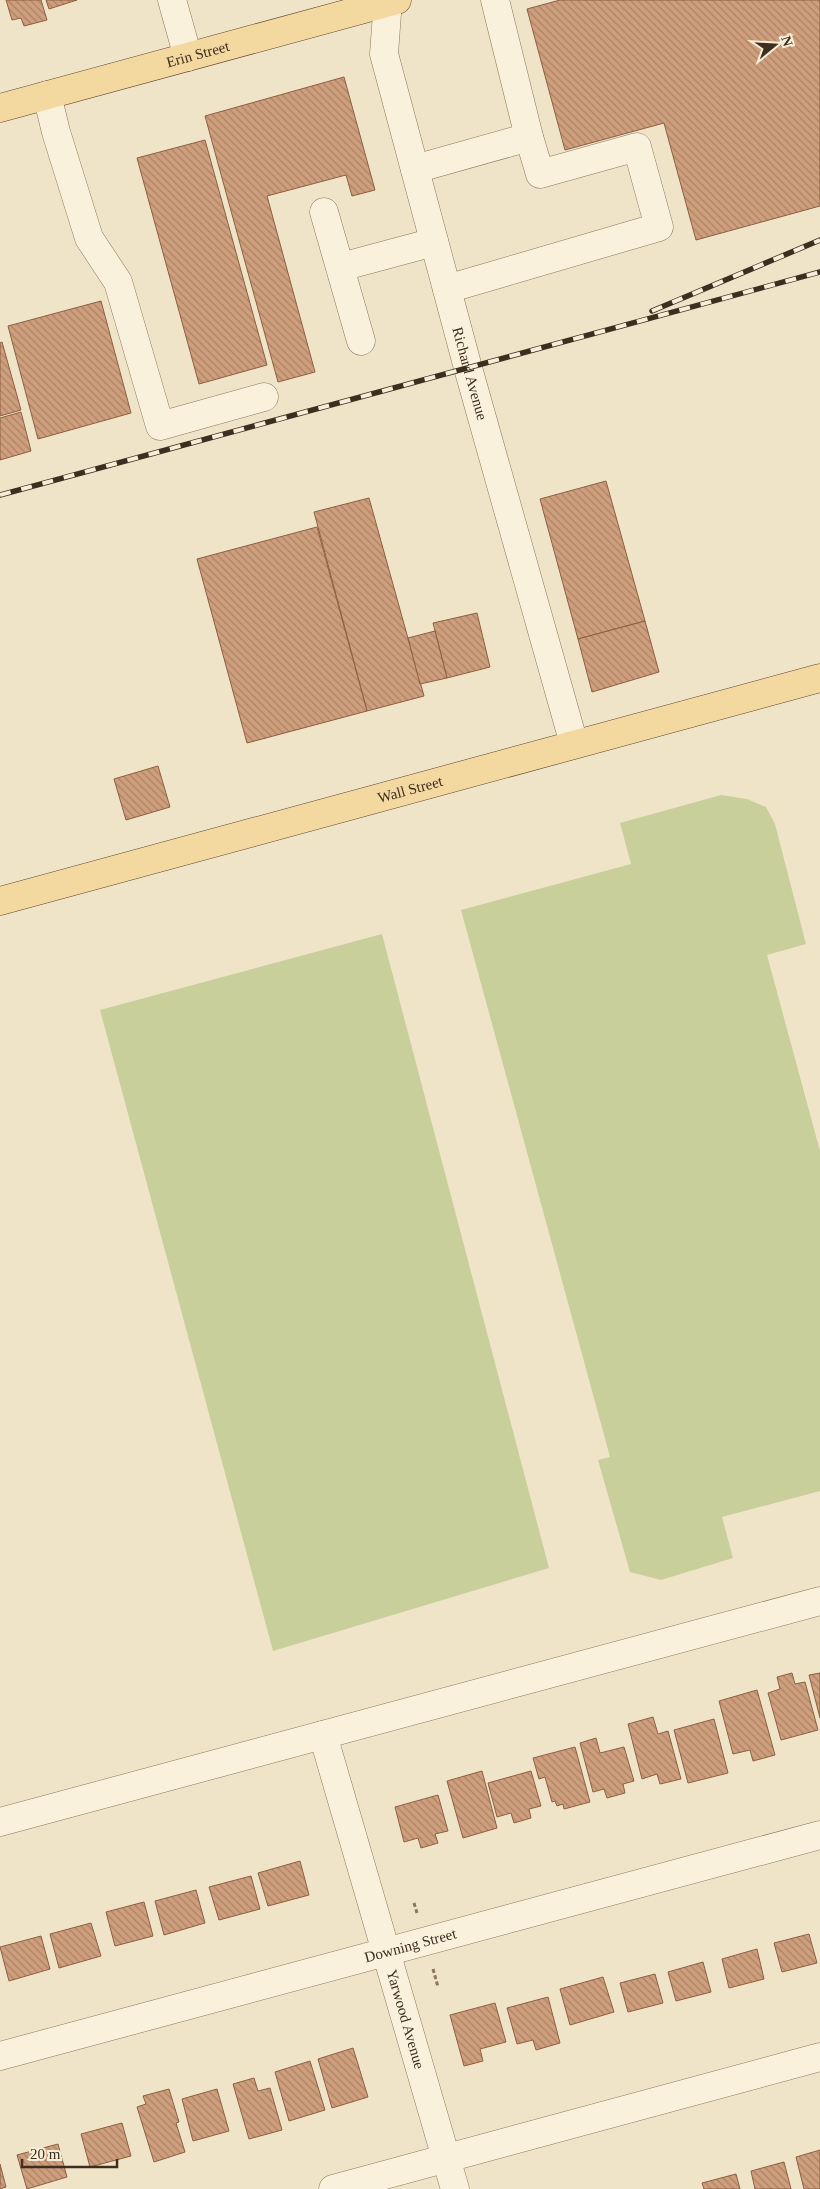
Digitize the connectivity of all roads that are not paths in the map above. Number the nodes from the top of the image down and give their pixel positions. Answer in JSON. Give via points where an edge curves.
{"nodes":[{"id":1,"x":172,"y":0,"type":"edge"},
{"id":2,"x":495,"y":0,"type":"edge"},
{"id":3,"x":391,"y":1,"type":"edge"},
{"id":4,"x":188,"y":57,"type":"junction"},
{"id":5,"x":47,"y":95,"type":"junction"},
{"id":6,"x":0,"y":108,"type":"edge"},
{"id":7,"x":529,"y":137,"type":"junction"},
{"id":8,"x":415,"y":169,"type":"junction"},
{"id":9,"x":324,"y":212,"type":"dead end"},
{"id":10,"x":434,"y":242,"type":"junction"},
{"id":11,"x":341,"y":268,"type":"junction"},
{"id":12,"x":447,"y":289,"type":"junction"},
{"id":13,"x":361,"y":341,"type":"dead end"},
{"id":14,"x":264,"y":397,"type":"dead end"},
{"id":15,"x":820,"y":678,"type":"edge"},
{"id":16,"x":574,"y":744,"type":"junction"},
{"id":17,"x":0,"y":901,"type":"edge"},
{"id":18,"x":820,"y":1601,"type":"edge"},
{"id":19,"x":323,"y":1735,"type":"junction"},
{"id":20,"x":0,"y":1822,"type":"edge"},
{"id":21,"x":820,"y":1835,"type":"edge"},
{"id":22,"x":387,"y":1952,"type":"junction"},
{"id":23,"x":0,"y":2056,"type":"edge"},
{"id":24,"x":820,"y":2057,"type":"edge"},
{"id":25,"x":446,"y":2158,"type":"junction"},
{"id":26,"x":333,"y":2189,"type":"edge"},
{"id":27,"x":454,"y":2189,"type":"edge"}],
"edges":[{"from":1,"to":4,"type":"street"},
{"from":2,"to":7,"type":"street"},
{"from":3,"to":4,"type":"main road","name":"Erin Street"},
{"from":3,"to":8,"type":"street","name":"Richard Avenue","via":[[384,54]]},
{"from":4,"to":5,"type":"main road","name":"Erin Street"},
{"from":5,"to":6,"type":"main road","name":"Erin Street"},
{"from":5,"to":14,"type":"street","via":[[89,238],[118,282],[160,426]]},
{"from":7,"to":8,"type":"street"},
{"from":7,"to":12,"type":"street","via":[[540,174],[638,147],[659,227]]},
{"from":8,"to":10,"type":"street","name":"Richard Avenue"},
{"from":9,"to":11,"type":"street"},
{"from":10,"to":11,"type":"street"},
{"from":10,"to":12,"type":"street","name":"Richard Avenue"},
{"from":11,"to":13,"type":"street"},
{"from":12,"to":16,"type":"street","name":"Richard Avenue"},
{"from":15,"to":16,"type":"main road","name":"Wall Street"},
{"from":16,"to":17,"type":"main road","name":"Wall Street"},
{"from":18,"to":19,"type":"street"},
{"from":19,"to":20,"type":"street"},
{"from":19,"to":22,"type":"street","name":"Yarwood Avenue"},
{"from":21,"to":22,"type":"street","name":"Downing Street"},
{"from":22,"to":23,"type":"street","name":"Downing Street"},
{"from":22,"to":25,"type":"street","name":"Yarwood Avenue"},
{"from":24,"to":25,"type":"street"},
{"from":25,"to":26,"type":"street"},
{"from":25,"to":27,"type":"street","name":"Yarwood Avenue"}]}
